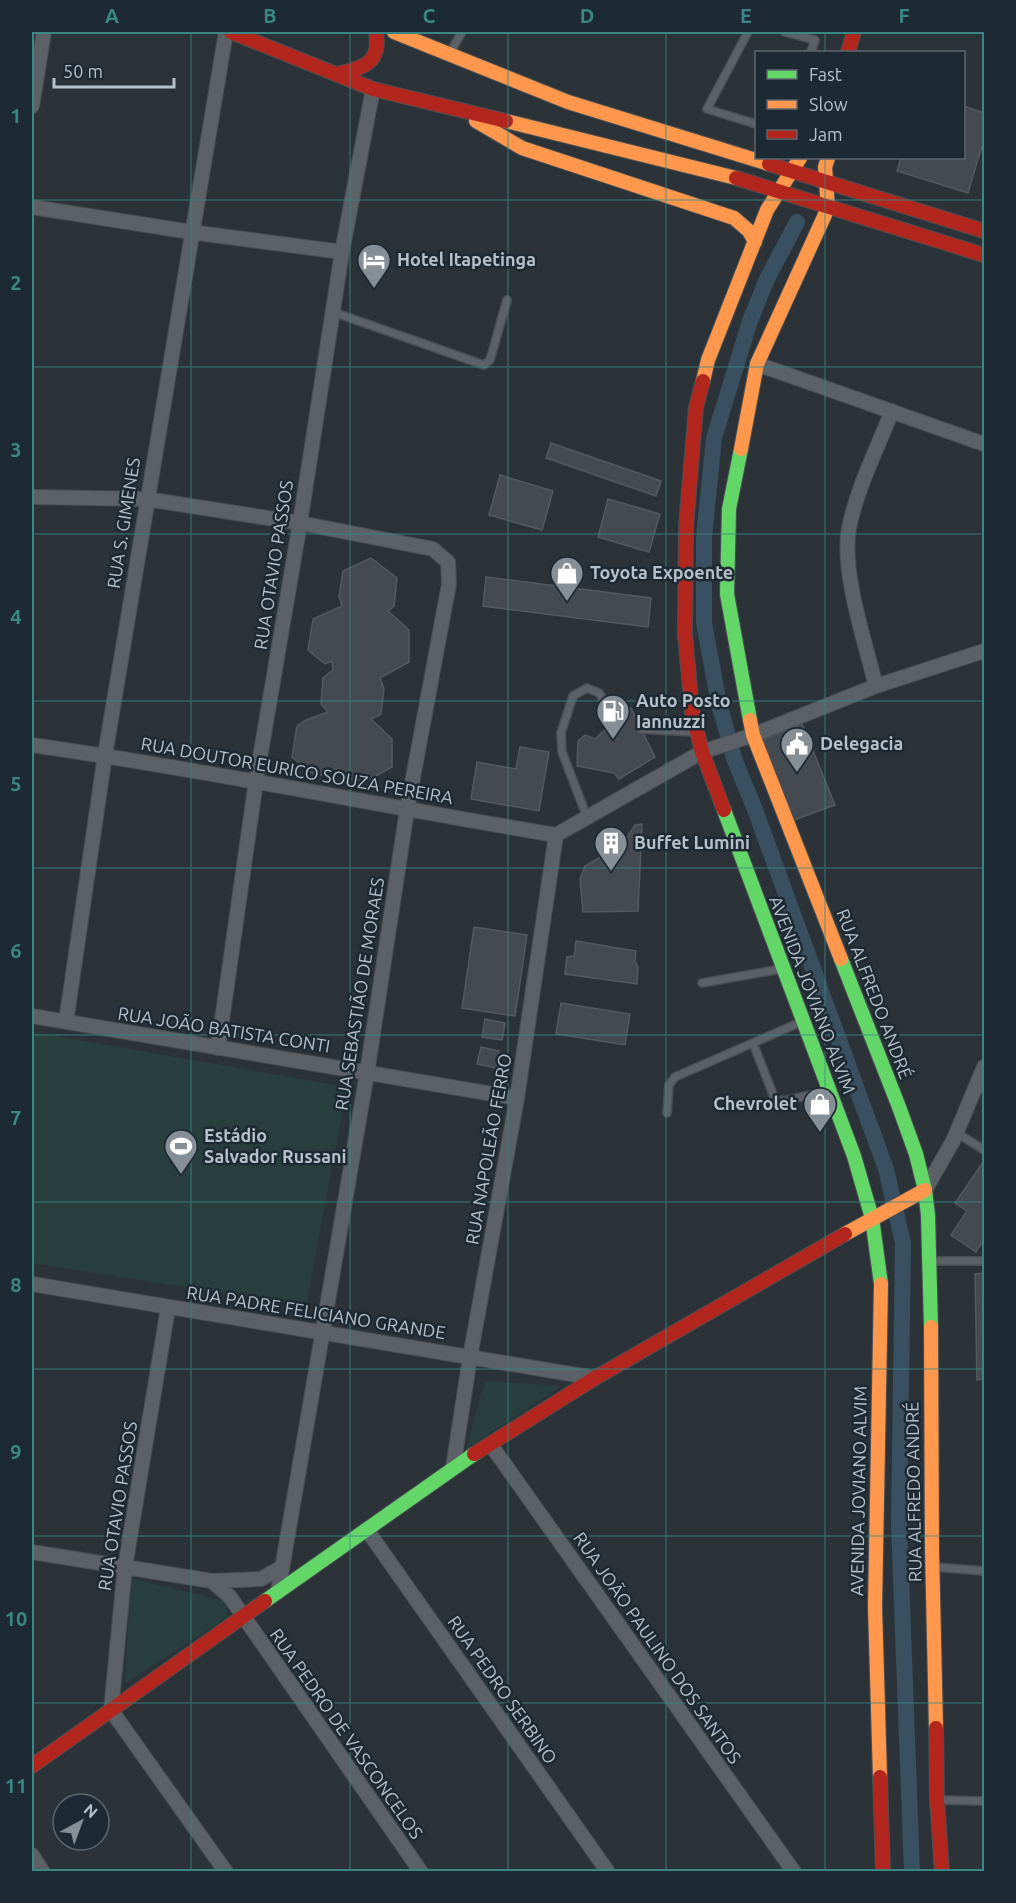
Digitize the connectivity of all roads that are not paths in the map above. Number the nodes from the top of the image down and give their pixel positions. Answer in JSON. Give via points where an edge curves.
{"nodes":[{"id":1,"x":44,"y":32,"type":"edge"},
{"id":2,"x":226,"y":32,"type":"edge"},
{"id":3,"x":231,"y":32,"type":"edge"},
{"id":4,"x":376,"y":32,"type":"edge"},
{"id":5,"x":462,"y":32,"type":"edge"},
{"id":6,"x":748,"y":32,"type":"edge"},
{"id":7,"x":785,"y":32,"type":"edge"},
{"id":8,"x":854,"y":32,"type":"edge"},
{"id":9,"x":403,"y":33,"type":"edge"},
{"id":10,"x":811,"y":51,"type":"edge"},
{"id":11,"x":848,"y":51,"type":"edge"},
{"id":12,"x":450,"y":54,"type":"junction"},
{"id":13,"x":338,"y":74,"type":"junction"},
{"id":14,"x":373,"y":89,"type":"junction"},
{"id":15,"x":32,"y":106,"type":"edge"},
{"id":16,"x":455,"y":109,"type":"junction"},
{"id":17,"x":755,"y":124,"type":"edge"},
{"id":18,"x":799,"y":159,"type":"edge"},
{"id":19,"x":828,"y":159,"type":"edge"},
{"id":20,"x":792,"y":172,"type":"junction"},
{"id":21,"x":826,"y":183,"type":"junction"},
{"id":22,"x":778,"y":191,"type":"junction"},
{"id":23,"x":32,"y":207,"type":"edge"},
{"id":24,"x":828,"y":207,"type":"junction"},
{"id":25,"x":984,"y":231,"type":"edge"},
{"id":26,"x":191,"y":232,"type":"junction"},
{"id":27,"x":754,"y":242,"type":"junction"},
{"id":28,"x":342,"y":252,"type":"junction"},
{"id":29,"x":984,"y":255,"type":"edge"},
{"id":30,"x":507,"y":300,"type":"dead end"},
{"id":31,"x":333,"y":312,"type":"junction"},
{"id":32,"x":757,"y":364,"type":"junction"},
{"id":33,"x":892,"y":411,"type":"junction"},
{"id":34,"x":984,"y":444,"type":"edge"},
{"id":35,"x":32,"y":497,"type":"edge"},
{"id":36,"x":146,"y":499,"type":"junction"},
{"id":37,"x":300,"y":524,"type":"junction"},
{"id":38,"x":984,"y":651,"type":"edge"},
{"id":39,"x":876,"y":686,"type":"junction"},
{"id":40,"x":613,"y":714,"type":"dead end"},
{"id":41,"x":641,"y":729,"type":"dead end"},
{"id":42,"x":697,"y":732,"type":"junction"},
{"id":43,"x":749,"y":736,"type":"junction"},
{"id":44,"x":32,"y":745,"type":"edge"},
{"id":45,"x":702,"y":752,"type":"junction"},
{"id":46,"x":105,"y":755,"type":"junction"},
{"id":47,"x":256,"y":781,"type":"junction"},
{"id":48,"x":406,"y":810,"type":"junction"},
{"id":49,"x":587,"y":817,"type":"junction"},
{"id":50,"x":556,"y":835,"type":"junction"},
{"id":51,"x":784,"y":968,"type":"junction"},
{"id":52,"x":702,"y":983,"type":"dead end"},
{"id":53,"x":32,"y":1016,"type":"edge"},
{"id":54,"x":803,"y":1021,"type":"junction"},
{"id":55,"x":66,"y":1022,"type":"junction"},
{"id":56,"x":753,"y":1043,"type":"junction"},
{"id":57,"x":218,"y":1048,"type":"junction"},
{"id":58,"x":984,"y":1067,"type":"edge"},
{"id":59,"x":367,"y":1072,"type":"junction"},
{"id":60,"x":829,"y":1091,"type":"junction"},
{"id":61,"x":517,"y":1098,"type":"junction"},
{"id":62,"x":668,"y":1113,"type":"dead end"},
{"id":63,"x":957,"y":1133,"type":"junction"},
{"id":64,"x":984,"y":1150,"type":"edge"},
{"id":65,"x":863,"y":1186,"type":"junction"},
{"id":66,"x":919,"y":1193,"type":"junction"},
{"id":67,"x":872,"y":1218,"type":"junction"},
{"id":68,"x":846,"y":1233,"type":"junction"},
{"id":69,"x":878,"y":1254,"type":"junction"},
{"id":70,"x":984,"y":1261,"type":"edge"},
{"id":71,"x":930,"y":1262,"type":"junction"},
{"id":72,"x":32,"y":1284,"type":"edge"},
{"id":73,"x":168,"y":1308,"type":"junction"},
{"id":74,"x":321,"y":1332,"type":"junction"},
{"id":75,"x":470,"y":1357,"type":"junction"},
{"id":76,"x":595,"y":1378,"type":"junction"},
{"id":77,"x":491,"y":1445,"type":"junction"},
{"id":78,"x":453,"y":1468,"type":"junction"},
{"id":79,"x":366,"y":1530,"type":"junction"},
{"id":80,"x":32,"y":1552,"type":"edge"},
{"id":81,"x":125,"y":1567,"type":"junction"},
{"id":82,"x":282,"y":1567,"type":"junction"},
{"id":83,"x":932,"y":1567,"type":"junction"},
{"id":84,"x":984,"y":1571,"type":"edge"},
{"id":85,"x":212,"y":1581,"type":"junction"},
{"id":86,"x":278,"y":1592,"type":"junction"},
{"id":87,"x":242,"y":1618,"type":"junction"},
{"id":88,"x":111,"y":1710,"type":"junction"},
{"id":89,"x":32,"y":1766,"type":"edge"},
{"id":90,"x":937,"y":1800,"type":"junction"},
{"id":91,"x":984,"y":1801,"type":"edge"},
{"id":92,"x":32,"y":1855,"type":"edge"},
{"id":93,"x":43,"y":1872,"type":"edge"},
{"id":94,"x":226,"y":1872,"type":"edge"},
{"id":95,"x":421,"y":1872,"type":"edge"},
{"id":96,"x":608,"y":1872,"type":"edge"},
{"id":97,"x":794,"y":1872,"type":"edge"},
{"id":98,"x":883,"y":1872,"type":"edge"},
{"id":99,"x":942,"y":1872,"type":"edge"}],
"edges":[{"from":1,"to":15,"type":"street"},
{"from":2,"to":26,"type":"street","name":"RUA S. GIMENES"},
{"from":3,"to":13,"type":"main road"},
{"from":4,"to":13,"type":"main road","via":[[378,51],[372,60]]},
{"from":5,"to":12,"type":"lane"},
{"from":6,"to":17,"type":"lane","via":[[707,109]]},
{"from":7,"to":10,"type":"lane","via":[[815,40]]},
{"from":8,"to":11,"type":"main road"},
{"from":9,"to":12,"type":"main road"},
{"from":12,"to":20,"type":"main road","via":[[568,102]]},
{"from":13,"to":14,"type":"main road"},
{"from":14,"to":16,"type":"main road"},
{"from":14,"to":28,"type":"street","name":"RUA OTAVIO PASSOS"},
{"from":16,"to":22,"type":"main road","via":[[718,172]]},
{"from":16,"to":27,"type":"main road","via":[[522,148],[734,218],[749,231]]},
{"from":18,"to":20,"type":"main road","name":"AVENIDA JOVIANO ALVIM"},
{"from":19,"to":21,"type":"main road","name":"RUA ALFREDO ANDRÉ"},
{"from":20,"to":21,"type":"main road"},
{"from":20,"to":22,"type":"main road","name":"AVENIDA JOVIANO ALVIM"},
{"from":21,"to":24,"type":"main road","name":"RUA ALFREDO ANDRÉ"},
{"from":21,"to":25,"type":"main road"},
{"from":22,"to":24,"type":"main road"},
{"from":22,"to":27,"type":"main road","name":"AVENIDA JOVIANO ALVIM"},
{"from":23,"to":26,"type":"street"},
{"from":24,"to":29,"type":"main road"},
{"from":24,"to":32,"type":"main road","name":"RUA ALFREDO ANDRÉ"},
{"from":26,"to":28,"type":"street"},
{"from":26,"to":36,"type":"street","name":"RUA S. GIMENES"},
{"from":27,"to":42,"type":"main road","name":"AVENIDA JOVIANO ALVIM","via":[[708,360],[696,406],[686,526],[685,634]]},
{"from":28,"to":31,"type":"street","name":"RUA OTAVIO PASSOS"},
{"from":30,"to":31,"type":"lane","via":[[490,360],[484,365]]},
{"from":31,"to":37,"type":"street","name":"RUA OTAVIO PASSOS"},
{"from":32,"to":33,"type":"street"},
{"from":32,"to":43,"type":"main road","name":"RUA ALFREDO ANDRÉ","via":[[729,509],[727,594]]},
{"from":33,"to":34,"type":"street"},
{"from":33,"to":39,"type":"street","via":[[849,530],[848,568]]},
{"from":35,"to":36,"type":"street"},
{"from":36,"to":37,"type":"street"},
{"from":36,"to":46,"type":"street","name":"RUA S. GIMENES"},
{"from":37,"to":47,"type":"street","name":"RUA OTAVIO PASSOS"},
{"from":37,"to":48,"type":"street","name":"RUA SEBASTIÃO DE MORAES","via":[[434,549],[448,562],[450,584]]},
{"from":38,"to":39,"type":"street"},
{"from":39,"to":43,"type":"street"},
{"from":40,"to":49,"type":"lane","via":[[599,693],[587,688],[573,696],[561,733],[562,752]]},
{"from":41,"to":42,"type":"lane"},
{"from":42,"to":45,"type":"main road","name":"AVENIDA JOVIANO ALVIM"},
{"from":43,"to":45,"type":"street"},
{"from":43,"to":66,"type":"main road","name":"RUA ALFREDO ANDRÉ","via":[[899,1107],[916,1154]]},
{"from":44,"to":46,"type":"street","name":"RUA DOUTOR EURICO SOUZA PEREIRA"},
{"from":45,"to":49,"type":"street"},
{"from":45,"to":51,"type":"main road","name":"AVENIDA JOVIANO ALVIM"},
{"from":46,"to":47,"type":"street","name":"RUA DOUTOR EURICO SOUZA PEREIRA"},
{"from":46,"to":55,"type":"street","name":"RUA S. GIMENES"},
{"from":47,"to":48,"type":"street","name":"RUA DOUTOR EURICO SOUZA PEREIRA"},
{"from":47,"to":57,"type":"street","name":"RUA OTAVIO PASSOS"},
{"from":48,"to":50,"type":"street","name":"RUA DOUTOR EURICO SOUZA PEREIRA"},
{"from":48,"to":59,"type":"street","name":"RUA SEBASTIÃO DE MORAES"},
{"from":49,"to":50,"type":"street"},
{"from":50,"to":61,"type":"street","name":"RUA NAPOLEÃO FERRO"},
{"from":51,"to":52,"type":"lane"},
{"from":51,"to":54,"type":"main road","name":"AVENIDA JOVIANO ALVIM"},
{"from":53,"to":55,"type":"street","name":"RUA JOÃO BATISTA CONTI"},
{"from":54,"to":56,"type":"lane"},
{"from":54,"to":60,"type":"main road","name":"AVENIDA JOVIANO ALVIM"},
{"from":55,"to":57,"type":"street","name":"RUA JOÃO BATISTA CONTI"},
{"from":56,"to":60,"type":"lane","via":[[778,1100]]},
{"from":56,"to":62,"type":"lane","via":[[675,1077],[669,1085]]},
{"from":57,"to":59,"type":"street","name":"RUA JOÃO BATISTA CONTI"},
{"from":58,"to":63,"type":"street"},
{"from":59,"to":61,"type":"street","name":"RUA JOÃO BATISTA CONTI"},
{"from":59,"to":74,"type":"street","name":"RUA SEBASTIÃO DE MORAES"},
{"from":60,"to":65,"type":"main road","name":"AVENIDA JOVIANO ALVIM"},
{"from":61,"to":75,"type":"street","name":"RUA NAPOLEÃO FERRO"},
{"from":63,"to":64,"type":"lane"},
{"from":63,"to":66,"type":"street"},
{"from":65,"to":67,"type":"main road","name":"AVENIDA JOVIANO ALVIM"},
{"from":65,"to":68,"type":"main road","via":[[856,1218]]},
{"from":66,"to":67,"type":"main road"},
{"from":66,"to":71,"type":"main road","name":"RUA ALFREDO ANDRÉ","via":[[928,1215]]},
{"from":67,"to":68,"type":"main road"},
{"from":67,"to":69,"type":"main road","name":"AVENIDA JOVIANO ALVIM"},
{"from":68,"to":69,"type":"main road","via":[[859,1236]]},
{"from":68,"to":76,"type":"main road"},
{"from":69,"to":98,"type":"main road","name":"AVENIDA JOVIANO ALVIM","via":[[881,1281],[875,1607]]},
{"from":70,"to":71,"type":"lane"},
{"from":71,"to":83,"type":"main road","name":"RUA ALFREDO ANDRÉ"},
{"from":72,"to":73,"type":"street","name":"RUA PADRE FELICIANO GRANDE"},
{"from":73,"to":74,"type":"street","name":"RUA PADRE FELICIANO GRANDE"},
{"from":73,"to":81,"type":"street","name":"RUA OTAVIO PASSOS"},
{"from":74,"to":75,"type":"street","name":"RUA PADRE FELICIANO GRANDE"},
{"from":74,"to":82,"type":"street","name":"RUA SEBASTIÃO DE MORAES"},
{"from":75,"to":76,"type":"street","name":"RUA PADRE FELICIANO GRANDE"},
{"from":75,"to":78,"type":"street","name":"RUA NAPOLEÃO FERRO"},
{"from":76,"to":77,"type":"main road"},
{"from":77,"to":78,"type":"main road"},
{"from":77,"to":97,"type":"street","name":"RUA JOÃO PAULINO DOS SANTOS"},
{"from":78,"to":79,"type":"main road"},
{"from":79,"to":86,"type":"main road"},
{"from":79,"to":96,"type":"street","name":"RUA PEDRO SERBINO"},
{"from":80,"to":81,"type":"street"},
{"from":81,"to":85,"type":"street"},
{"from":81,"to":88,"type":"street","name":"RUA OTAVIO PASSOS"},
{"from":82,"to":85,"type":"street","via":[[261,1579]]},
{"from":82,"to":86,"type":"street","name":"RUA SEBASTIÃO DE MORAES"},
{"from":83,"to":84,"type":"lane"},
{"from":83,"to":90,"type":"main road","name":"RUA ALFREDO ANDRÉ"},
{"from":85,"to":87,"type":"street","name":"RUA PEDRO DE VASCONCELOS","via":[[230,1598]]},
{"from":86,"to":87,"type":"main road"},
{"from":87,"to":88,"type":"main road"},
{"from":87,"to":95,"type":"street","name":"RUA PEDRO DE VASCONCELOS"},
{"from":88,"to":89,"type":"main road"},
{"from":88,"to":94,"type":"street"},
{"from":90,"to":91,"type":"lane"},
{"from":90,"to":99,"type":"main road","name":"RUA ALFREDO ANDRÉ"},
{"from":92,"to":93,"type":"street"}]}
